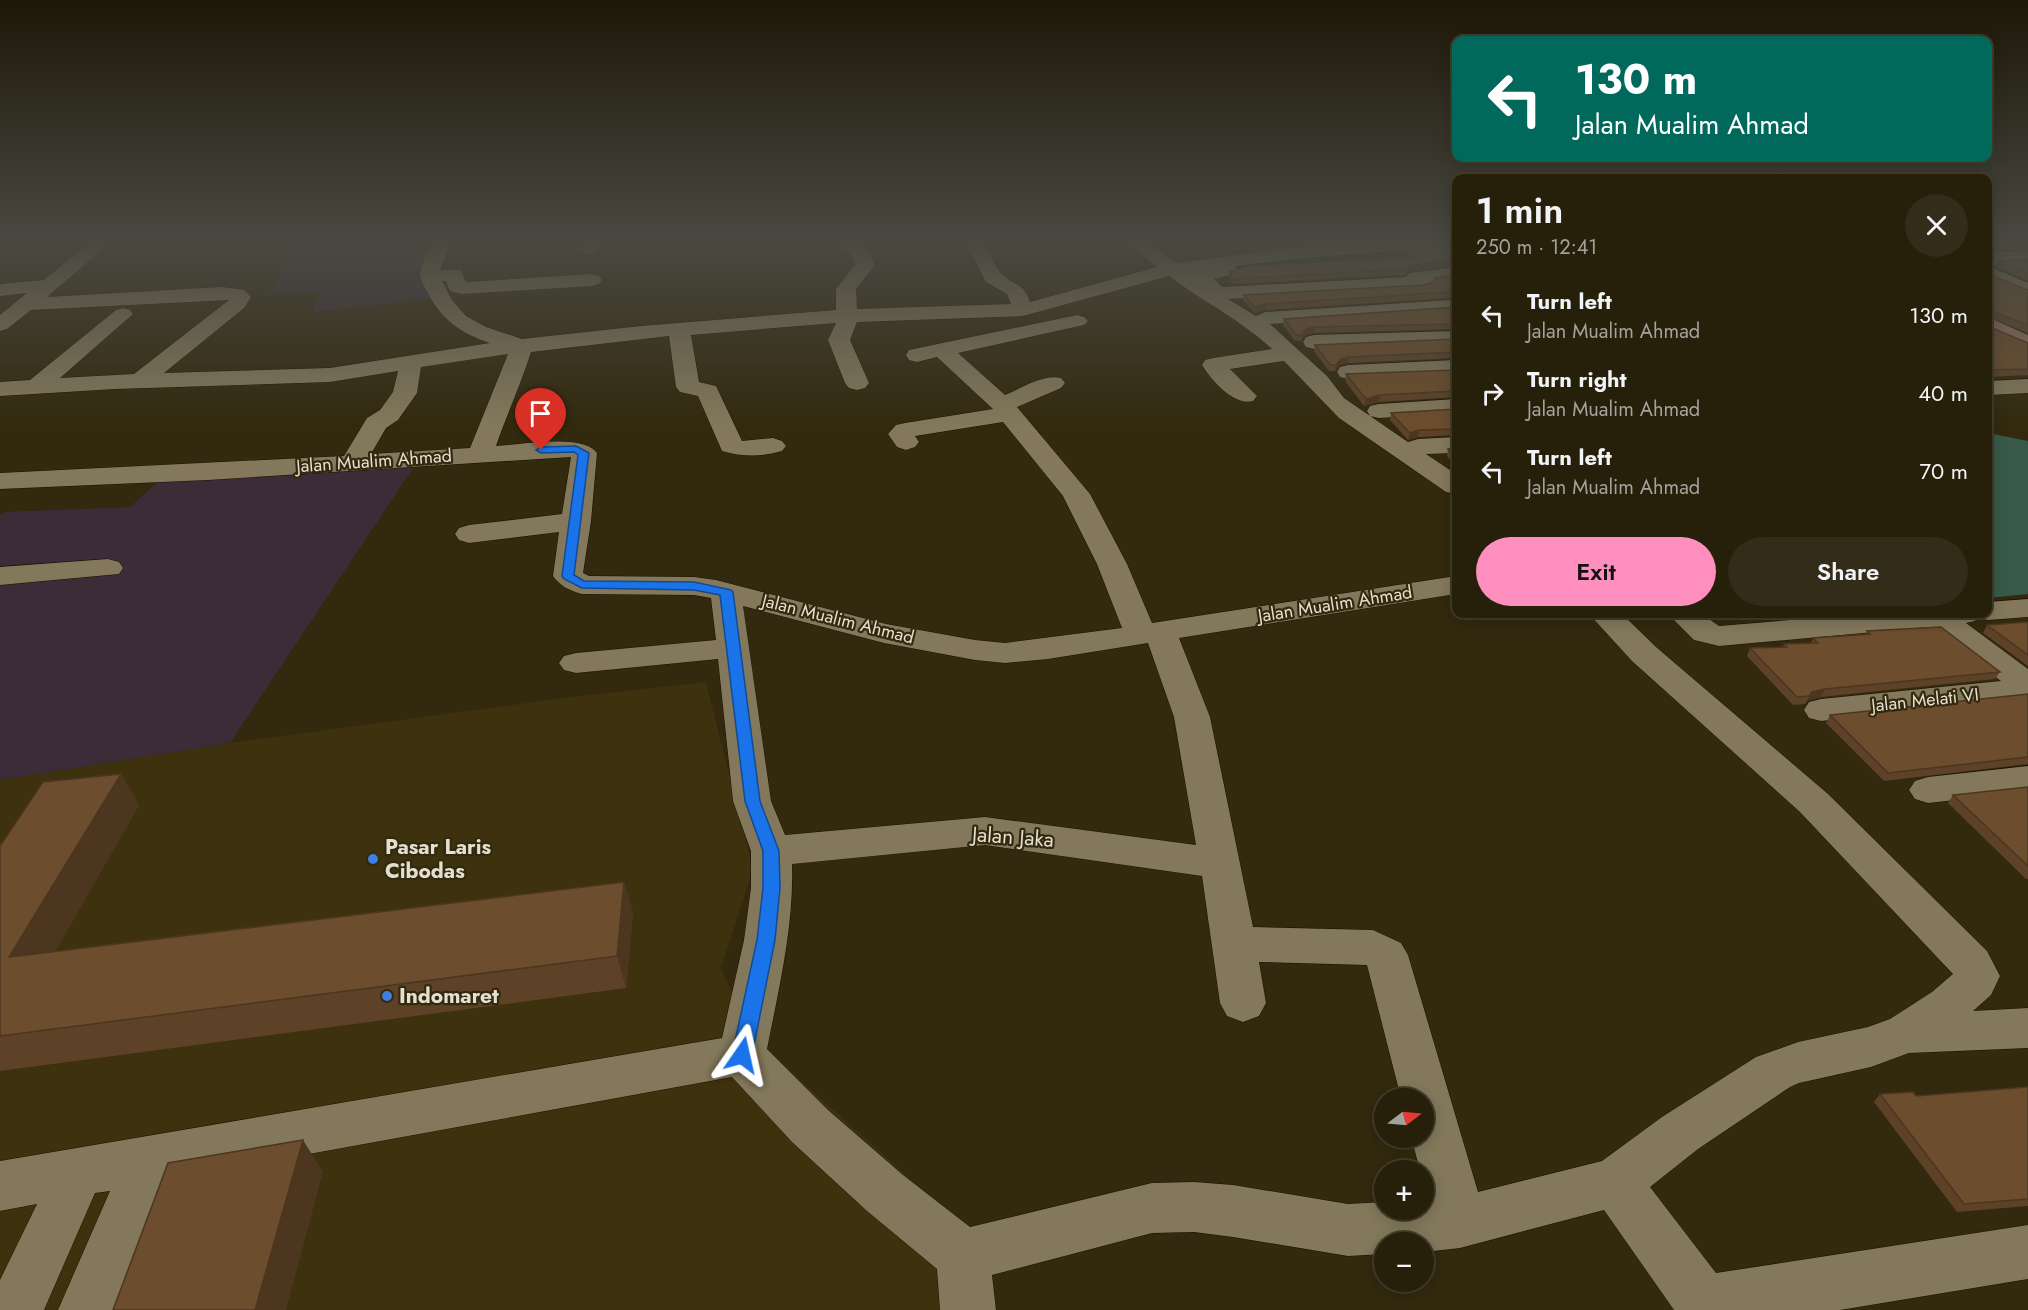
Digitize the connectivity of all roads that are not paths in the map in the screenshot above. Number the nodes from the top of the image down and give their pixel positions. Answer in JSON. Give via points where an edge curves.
{"nodes":[{"id":1,"x":42,"y":303,"type":"edge"},
{"id":2,"x":237,"y":303,"type":"edge"},
{"id":3,"x":442,"y":303,"type":"edge"},
{"id":4,"x":846,"y":303,"type":"edge"},
{"id":5,"x":1020,"y":303,"type":"edge"},
{"id":6,"x":1048,"y":303,"type":"edge"},
{"id":7,"x":1223,"y":303,"type":"edge"},
{"id":8,"x":1441,"y":303,"type":"edge"},
{"id":9,"x":27,"y":304,"type":"joint"},
{"id":10,"x":1023,"y":310,"type":"junction"},
{"id":11,"x":123,"y":314,"type":"dead end"},
{"id":12,"x":846,"y":316,"type":"junction"},
{"id":13,"x":1265,"y":318,"type":"dead end"},
{"id":14,"x":1077,"y":321,"type":"dead end"},
{"id":15,"x":0,"y":324,"type":"edge"},
{"id":16,"x":1992,"y":325,"type":"edge"},
{"id":17,"x":679,"y":328,"type":"junction"},
{"id":18,"x":1452,"y":337,"type":"edge"},
{"id":19,"x":1314,"y":342,"type":"dead end"},
{"id":20,"x":2028,"y":343,"type":"edge"},
{"id":21,"x":522,"y":346,"type":"junction"},
{"id":22,"x":1290,"y":353,"type":"junction"},
{"id":23,"x":411,"y":362,"type":"junction"},
{"id":24,"x":1452,"y":367,"type":"edge"},
{"id":25,"x":1348,"y":372,"type":"edge"},
{"id":26,"x":140,"y":381,"type":"junction"},
{"id":27,"x":1053,"y":383,"type":"dead end"},
{"id":28,"x":857,"y":384,"type":"dead end"},
{"id":29,"x":37,"y":386,"type":"junction"},
{"id":30,"x":2028,"y":386,"type":"edge"},
{"id":31,"x":1992,"y":387,"type":"edge"},
{"id":32,"x":0,"y":389,"type":"edge"},
{"id":33,"x":1245,"y":396,"type":"dead end"},
{"id":34,"x":1452,"y":406,"type":"edge"},
{"id":35,"x":1006,"y":410,"type":"junction"},
{"id":36,"x":1379,"y":411,"type":"dead end"},
{"id":37,"x":906,"y":442,"type":"dead end"},
{"id":38,"x":1452,"y":445,"type":"edge"},
{"id":39,"x":773,"y":446,"type":"dead end"},
{"id":40,"x":1418,"y":447,"type":"dead end"},
{"id":41,"x":481,"y":453,"type":"junction"},
{"id":42,"x":353,"y":463,"type":"junction"},
{"id":43,"x":0,"y":481,"type":"edge"},
{"id":44,"x":1452,"y":483,"type":"edge"},
{"id":45,"x":577,"y":521,"type":"junction"},
{"id":46,"x":470,"y":534,"type":"dead end"},
{"id":47,"x":108,"y":568,"type":"dead end"},
{"id":48,"x":0,"y":576,"type":"edge"},
{"id":49,"x":1452,"y":586,"type":"edge"},
{"id":50,"x":726,"y":592,"type":"junction"},
{"id":51,"x":2028,"y":608,"type":"edge"},
{"id":52,"x":1992,"y":611,"type":"edge"},
{"id":53,"x":1609,"y":618,"type":"edge"},
{"id":54,"x":1688,"y":618,"type":"dead end"},
{"id":55,"x":1916,"y":618,"type":"edge"},
{"id":56,"x":1953,"y":618,"type":"edge"},
{"id":57,"x":1151,"y":633,"type":"junction"},
{"id":58,"x":734,"y":648,"type":"junction"},
{"id":59,"x":576,"y":663,"type":"dead end"},
{"id":60,"x":2028,"y":687,"type":"edge"},
{"id":61,"x":1821,"y":710,"type":"dead end"},
{"id":62,"x":2028,"y":778,"type":"edge"},
{"id":63,"x":1928,"y":790,"type":"dead end"},
{"id":64,"x":771,"y":851,"type":"junction"},
{"id":65,"x":1218,"y":863,"type":"junction"},
{"id":66,"x":1235,"y":944,"type":"junction"},
{"id":67,"x":1243,"y":1003,"type":"dead end"},
{"id":68,"x":2028,"y":1028,"type":"edge"},
{"id":69,"x":1906,"y":1034,"type":"junction"},
{"id":70,"x":742,"y":1055,"type":"junction"},
{"id":71,"x":149,"y":1160,"type":"junction"},
{"id":72,"x":78,"y":1173,"type":"junction"},
{"id":73,"x":1615,"y":1182,"type":"junction"},
{"id":74,"x":0,"y":1186,"type":"edge"},
{"id":75,"x":1461,"y":1222,"type":"junction"},
{"id":76,"x":2028,"y":1252,"type":"edge"},
{"id":77,"x":963,"y":1256,"type":"junction"},
{"id":78,"x":15,"y":1310,"type":"edge"},
{"id":79,"x":86,"y":1310,"type":"edge"},
{"id":80,"x":968,"y":1310,"type":"edge"}],
"edges":[{"from":1,"to":9,"type":"street"},
{"from":2,"to":26,"type":"street"},
{"from":3,"to":21,"type":"street","via":[[456,320]]},
{"from":4,"to":12,"type":"street"},
{"from":5,"to":10,"type":"street"},
{"from":6,"to":10,"type":"street"},
{"from":7,"to":22,"type":"street","via":[[1250,319]]},
{"from":8,"to":13,"type":"street"},
{"from":9,"to":15,"type":"street"},
{"from":10,"to":12,"type":"street"},
{"from":11,"to":29,"type":"street"},
{"from":12,"to":17,"type":"street"},
{"from":12,"to":28,"type":"street","via":[[846,329],[839,342]]},
{"from":14,"to":35,"type":"street","via":[[929,352]]},
{"from":16,"to":20,"type":"street"},
{"from":17,"to":21,"type":"street"},
{"from":17,"to":39,"type":"street","via":[[688,387],[710,393],[731,446]]},
{"from":18,"to":19,"type":"street"},
{"from":21,"to":23,"type":"street"},
{"from":21,"to":41,"type":"street"},
{"from":22,"to":33,"type":"street","via":[[1213,365]]},
{"from":22,"to":44,"type":"street","via":[[1348,413]]},
{"from":23,"to":26,"type":"street","via":[[330,375]]},
{"from":23,"to":42,"type":"street","via":[[405,393],[389,415],[376,423]]},
{"from":24,"to":25,"type":"street"},
{"from":26,"to":29,"type":"street"},
{"from":27,"to":35,"type":"street"},
{"from":29,"to":32,"type":"street"},
{"from":30,"to":31,"type":"street"},
{"from":34,"to":36,"type":"street"},
{"from":35,"to":37,"type":"street","via":[[905,430],[901,434]]},
{"from":35,"to":57,"type":"street","via":[[1076,494]]},
{"from":38,"to":40,"type":"street"},
{"from":41,"to":42,"type":"street","name":"Jalan Mualim Ahmad"},
{"from":41,"to":45,"type":"street","name":"Jalan Mualim Ahmad","via":[[580,450],[584,453]]},
{"from":42,"to":43,"type":"street","name":"Jalan Mualim Ahmad"},
{"from":45,"to":46,"type":"street"},
{"from":45,"to":50,"type":"street","name":"Jalan Mualim Ahmad","via":[[568,576],[582,585],[694,586]]},
{"from":47,"to":48,"type":"street"},
{"from":49,"to":57,"type":"street","name":"Jalan Mualim Ahmad"},
{"from":50,"to":57,"type":"street","name":"Jalan Mualim Ahmad","via":[[884,633],[1005,653]]},
{"from":50,"to":58,"type":"street"},
{"from":51,"to":52,"type":"street"},
{"from":53,"to":69,"type":"street","via":[[1644,654],[1814,803],[1971,964],[1978,976],[1976,982]]},
{"from":54,"to":55,"type":"street","via":[[1712,636]]},
{"from":56,"to":60,"type":"street"},
{"from":57,"to":65,"type":"street","via":[[1192,717]]},
{"from":58,"to":59,"type":"street"},
{"from":58,"to":64,"type":"street","via":[[753,801]]},
{"from":60,"to":61,"type":"street","name":"Jalan Melati VI"},
{"from":62,"to":63,"type":"street"},
{"from":64,"to":65,"type":"street","name":"Jalan Jaka","via":[[985,831]]},
{"from":64,"to":70,"type":"street","via":[[772,888],[766,940]]},
{"from":65,"to":66,"type":"street"},
{"from":66,"to":67,"type":"street"},
{"from":66,"to":75,"type":"street","via":[[1373,946],[1386,955]]},
{"from":68,"to":69,"type":"street"},
{"from":69,"to":73,"type":"street","via":[[1773,1072]]},
{"from":70,"to":71,"type":"street"},
{"from":70,"to":77,"type":"street","via":[[810,1126]]},
{"from":71,"to":72,"type":"street"},
{"from":71,"to":79,"type":"street"},
{"from":72,"to":74,"type":"street"},
{"from":72,"to":78,"type":"street"},
{"from":73,"to":75,"type":"street"},
{"from":73,"to":76,"type":"street","via":[[1704,1301],[1725,1301]]},
{"from":75,"to":77,"type":"street","via":[[1348,1230],[1233,1211],[1152,1208]]},
{"from":77,"to":80,"type":"street"}]}
